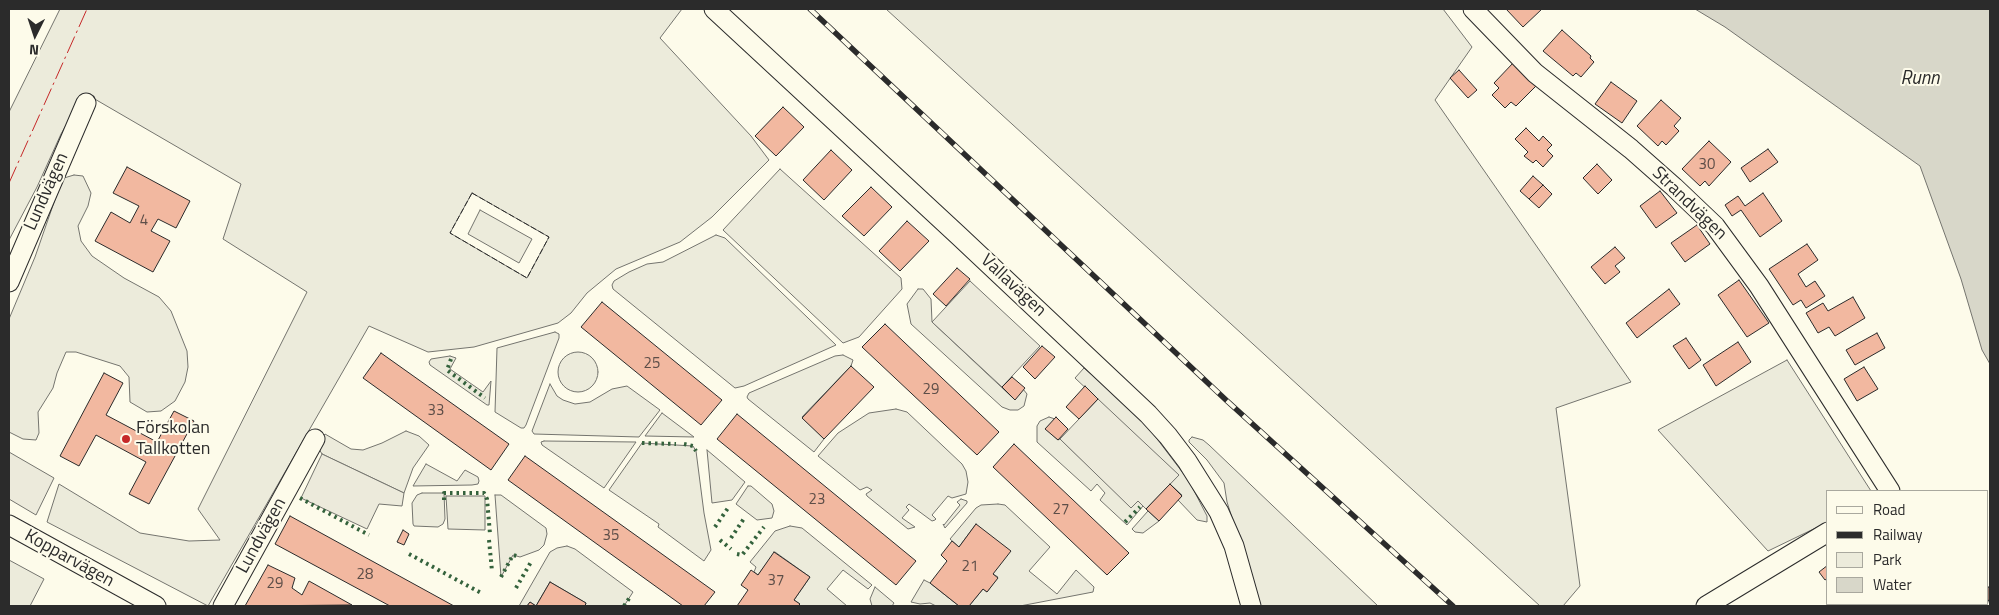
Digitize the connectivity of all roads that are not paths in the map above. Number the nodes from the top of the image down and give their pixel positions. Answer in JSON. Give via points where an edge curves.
{"nodes":[{"id":1,"x":714,"y":9,"type":"edge"},
{"id":2,"x":1473,"y":9,"type":"edge"},
{"id":3,"x":86,"y":103,"type":"dead end"},
{"id":4,"x":9,"y":282,"type":"edge"},
{"id":5,"x":315,"y":439,"type":"dead end"},
{"id":6,"x":1889,"y":490,"type":"edge"},
{"id":7,"x":9,"y":525,"type":"edge"},
{"id":8,"x":1826,"y":533,"type":"edge"},
{"id":9,"x":156,"y":606,"type":"edge"},
{"id":10,"x":223,"y":606,"type":"edge"},
{"id":11,"x":1251,"y":606,"type":"edge"},
{"id":12,"x":1706,"y":606,"type":"edge"}],
"edges":[{"from":1,"to":11,"type":"street","name":"Vallavägen","via":[[981,256],[1168,436],[1187,460],[1218,512],[1234,546]]},
{"from":2,"to":6,"type":"street","name":"Strandvägen","via":[[1535,73],[1631,149],[1728,241]]},
{"from":3,"to":4,"type":"street","name":"Lundvägen"},
{"from":5,"to":10,"type":"street","name":"Lundvägen"},
{"from":7,"to":9,"type":"street","name":"Kopparvägen"},
{"from":8,"to":12,"type":"street"}]}
